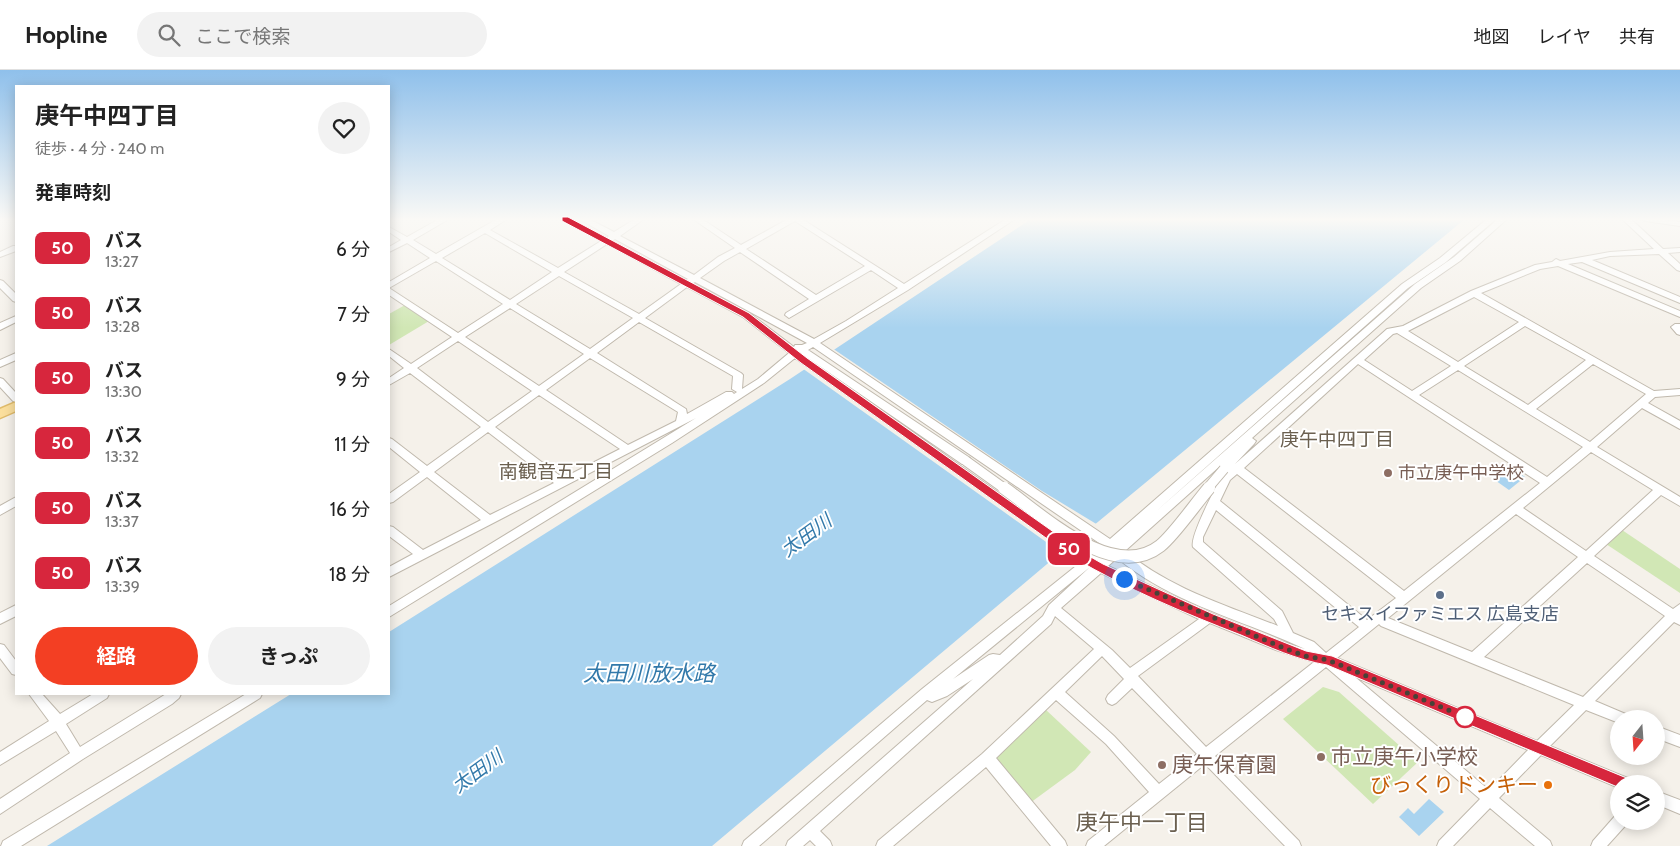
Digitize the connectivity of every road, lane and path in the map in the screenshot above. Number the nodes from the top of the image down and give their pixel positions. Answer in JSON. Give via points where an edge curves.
{"nodes":[{"id":1,"x":431,"y":255,"type":"edge"},
{"id":2,"x":440,"y":255,"type":"edge"},
{"id":3,"x":529,"y":255,"type":"edge"},
{"id":4,"x":584,"y":255,"type":"edge"},
{"id":5,"x":637,"y":255,"type":"edge"},
{"id":6,"x":649,"y":255,"type":"edge"},
{"id":7,"x":729,"y":255,"type":"edge"},
{"id":8,"x":751,"y":255,"type":"edge"},
{"id":9,"x":854,"y":255,"type":"edge"},
{"id":10,"x":955,"y":255,"type":"edge"},
{"id":11,"x":1449,"y":255,"type":"edge"},
{"id":12,"x":1461,"y":255,"type":"edge"},
{"id":13,"x":1609,"y":255,"type":"edge"},
{"id":14,"x":1666,"y":255,"type":"edge"},
{"id":15,"x":435,"y":258,"type":"junction"},
{"id":16,"x":1581,"y":258,"type":"junction"},
{"id":17,"x":1556,"y":262,"type":"junction"},
{"id":18,"x":871,"y":266,"type":"junction"},
{"id":19,"x":1680,"y":268,"type":"edge"},
{"id":20,"x":1605,"y":270,"type":"junction"},
{"id":21,"x":558,"y":272,"type":"junction"},
{"id":22,"x":1590,"y":278,"type":"junction"},
{"id":23,"x":691,"y":280,"type":"junction"},
{"id":24,"x":0,"y":283,"type":"edge"},
{"id":25,"x":390,"y":285,"type":"edge"},
{"id":26,"x":905,"y":288,"type":"junction"},
{"id":27,"x":390,"y":292,"type":"edge"},
{"id":28,"x":1474,"y":293,"type":"junction"},
{"id":29,"x":15,"y":297,"type":"edge"},
{"id":30,"x":815,"y":299,"type":"junction"},
{"id":31,"x":1680,"y":300,"type":"edge"},
{"id":32,"x":509,"y":304,"type":"junction"},
{"id":33,"x":1678,"y":312,"type":"edge"},
{"id":34,"x":789,"y":315,"type":"dead end"},
{"id":35,"x":638,"y":318,"type":"junction"},
{"id":36,"x":15,"y":320,"type":"edge"},
{"id":37,"x":1525,"y":322,"type":"junction"},
{"id":38,"x":1680,"y":326,"type":"edge"},
{"id":39,"x":0,"y":327,"type":"edge"},
{"id":40,"x":1399,"y":330,"type":"junction"},
{"id":41,"x":1680,"y":332,"type":"edge"},
{"id":42,"x":458,"y":338,"type":"junction"},
{"id":43,"x":817,"y":345,"type":"junction"},
{"id":44,"x":799,"y":351,"type":"junction"},
{"id":45,"x":390,"y":353,"type":"edge"},
{"id":46,"x":590,"y":354,"type":"junction"},
{"id":47,"x":15,"y":356,"type":"edge"},
{"id":48,"x":808,"y":358,"type":"junction"},
{"id":49,"x":1358,"y":360,"type":"junction"},
{"id":50,"x":1593,"y":360,"type":"junction"},
{"id":51,"x":0,"y":364,"type":"edge"},
{"id":52,"x":1456,"y":366,"type":"junction"},
{"id":53,"x":778,"y":367,"type":"junction"},
{"id":54,"x":410,"y":368,"type":"junction"},
{"id":55,"x":390,"y":381,"type":"edge"},
{"id":56,"x":0,"y":382,"type":"edge"},
{"id":57,"x":737,"y":389,"type":"junction"},
{"id":58,"x":539,"y":390,"type":"junction"},
{"id":59,"x":1680,"y":392,"type":"edge"},
{"id":60,"x":1653,"y":394,"type":"junction"},
{"id":61,"x":1413,"y":395,"type":"junction"},
{"id":62,"x":15,"y":397,"type":"edge"},
{"id":63,"x":1642,"y":404,"type":"junction"},
{"id":64,"x":15,"y":406,"type":"edge"},
{"id":65,"x":1528,"y":410,"type":"junction"},
{"id":66,"x":1275,"y":411,"type":"junction"},
{"id":67,"x":0,"y":414,"type":"edge"},
{"id":68,"x":680,"y":423,"type":"junction"},
{"id":69,"x":1680,"y":425,"type":"edge"},
{"id":70,"x":488,"y":427,"type":"junction"},
{"id":71,"x":669,"y":440,"type":"junction"},
{"id":72,"x":390,"y":443,"type":"edge"},
{"id":73,"x":1590,"y":447,"type":"junction"},
{"id":74,"x":628,"y":448,"type":"junction"},
{"id":75,"x":612,"y":456,"type":"junction"},
{"id":76,"x":1237,"y":468,"type":"junction"},
{"id":77,"x":427,"y":472,"type":"junction"},
{"id":78,"x":560,"y":482,"type":"junction"},
{"id":79,"x":1546,"y":482,"type":"junction"},
{"id":80,"x":1660,"y":490,"type":"junction"},
{"id":81,"x":390,"y":498,"type":"edge"},
{"id":82,"x":15,"y":502,"type":"edge"},
{"id":83,"x":1214,"y":502,"type":"junction"},
{"id":84,"x":1680,"y":502,"type":"edge"},
{"id":85,"x":1514,"y":508,"type":"junction"},
{"id":86,"x":0,"y":511,"type":"edge"},
{"id":87,"x":488,"y":520,"type":"junction"},
{"id":88,"x":390,"y":531,"type":"edge"},
{"id":89,"x":1114,"y":549,"type":"junction"},
{"id":90,"x":422,"y":555,"type":"junction"},
{"id":91,"x":1586,"y":557,"type":"junction"},
{"id":92,"x":1095,"y":565,"type":"junction"},
{"id":93,"x":390,"y":571,"type":"edge"},
{"id":94,"x":1405,"y":598,"type":"junction"},
{"id":95,"x":1053,"y":608,"type":"junction"},
{"id":96,"x":15,"y":611,"type":"edge"},
{"id":97,"x":390,"y":611,"type":"edge"},
{"id":98,"x":1678,"y":615,"type":"edge"},
{"id":99,"x":1209,"y":618,"type":"junction"},
{"id":100,"x":1380,"y":618,"type":"junction"},
{"id":101,"x":0,"y":619,"type":"edge"},
{"id":102,"x":1368,"y":628,"type":"junction"},
{"id":103,"x":1288,"y":634,"type":"junction"},
{"id":104,"x":0,"y":649,"type":"edge"},
{"id":105,"x":1102,"y":649,"type":"junction"},
{"id":106,"x":1474,"y":658,"type":"junction"},
{"id":107,"x":1328,"y":660,"type":"junction"},
{"id":108,"x":1002,"y":661,"type":"junction"},
{"id":109,"x":15,"y":669,"type":"edge"},
{"id":110,"x":1131,"y":677,"type":"junction"},
{"id":111,"x":1056,"y":692,"type":"junction"},
{"id":112,"x":926,"y":693,"type":"junction"},
{"id":113,"x":36,"y":695,"type":"edge"},
{"id":114,"x":101,"y":695,"type":"edge"},
{"id":115,"x":174,"y":695,"type":"edge"},
{"id":116,"x":254,"y":695,"type":"edge"},
{"id":117,"x":1112,"y":700,"type":"dead end"},
{"id":118,"x":1584,"y":703,"type":"junction"},
{"id":119,"x":1610,"y":713,"type":"edge"},
{"id":120,"x":58,"y":722,"type":"junction"},
{"id":121,"x":1665,"y":735,"type":"edge"},
{"id":122,"x":1680,"y":741,"type":"edge"},
{"id":123,"x":1539,"y":748,"type":"junction"},
{"id":124,"x":1205,"y":754,"type":"junction"},
{"id":125,"x":78,"y":755,"type":"junction"},
{"id":126,"x":987,"y":758,"type":"junction"},
{"id":127,"x":0,"y":759,"type":"edge"},
{"id":128,"x":1610,"y":778,"type":"edge"},
{"id":129,"x":1158,"y":793,"type":"junction"},
{"id":130,"x":1489,"y":798,"type":"junction"},
{"id":131,"x":1665,"y":801,"type":"edge"},
{"id":132,"x":0,"y":806,"type":"edge"},
{"id":133,"x":1680,"y":807,"type":"edge"},
{"id":134,"x":811,"y":830,"type":"junction"},
{"id":135,"x":1612,"y":830,"type":"edge"},
{"id":136,"x":8,"y":846,"type":"edge"},
{"id":137,"x":749,"y":846,"type":"edge"},
{"id":138,"x":793,"y":846,"type":"edge"},
{"id":139,"x":825,"y":846,"type":"edge"},
{"id":140,"x":883,"y":846,"type":"edge"},
{"id":141,"x":1060,"y":846,"type":"edge"},
{"id":142,"x":1093,"y":846,"type":"edge"},
{"id":143,"x":1294,"y":846,"type":"edge"},
{"id":144,"x":1444,"y":846,"type":"edge"},
{"id":145,"x":1545,"y":846,"type":"edge"},
{"id":146,"x":1598,"y":846,"type":"edge"}],
"edges":[{"from":1,"to":15,"type":"street"},
{"from":2,"to":15,"type":"street"},
{"from":3,"to":21,"type":"street"},
{"from":4,"to":21,"type":"street"},
{"from":5,"to":23,"type":"street"},
{"from":6,"to":23,"type":"street"},
{"from":7,"to":23,"type":"street"},
{"from":8,"to":30,"type":"street"},
{"from":9,"to":18,"type":"street"},
{"from":10,"to":26,"type":"street"},
{"from":11,"to":89,"type":"street","via":[[1405,286]]},
{"from":12,"to":66,"type":"street","via":[[1418,286]]},
{"from":13,"to":16,"type":"street"},
{"from":14,"to":19,"type":"street"},
{"from":15,"to":25,"type":"street"},
{"from":15,"to":32,"type":"street"},
{"from":16,"to":17,"type":"street"},
{"from":16,"to":20,"type":"street"},
{"from":17,"to":22,"type":"street"},
{"from":17,"to":28,"type":"street"},
{"from":18,"to":26,"type":"street"},
{"from":18,"to":30,"type":"street"},
{"from":20,"to":22,"type":"street"},
{"from":20,"to":31,"type":"street"},
{"from":21,"to":32,"type":"street"},
{"from":21,"to":35,"type":"street"},
{"from":22,"to":33,"type":"street"},
{"from":23,"to":35,"type":"street"},
{"from":23,"to":43,"type":"street"},
{"from":23,"to":44,"type":"street"},
{"from":24,"to":29,"type":"street"},
{"from":26,"to":43,"type":"street"},
{"from":27,"to":42,"type":"street"},
{"from":28,"to":37,"type":"street"},
{"from":28,"to":40,"type":"street"},
{"from":30,"to":34,"type":"street"},
{"from":32,"to":42,"type":"street"},
{"from":32,"to":46,"type":"street"},
{"from":35,"to":46,"type":"street"},
{"from":35,"to":57,"type":"street","via":[[738,375]]},
{"from":36,"to":39,"type":"street"},
{"from":37,"to":50,"type":"street"},
{"from":37,"to":52,"type":"street"},
{"from":38,"to":41,"type":"street","via":[[1675,327]]},
{"from":40,"to":49,"type":"street","via":[[1390,332]]},
{"from":40,"to":52,"type":"street"},
{"from":42,"to":54,"type":"street"},
{"from":42,"to":58,"type":"street"},
{"from":43,"to":44,"type":"street"},
{"from":43,"to":89,"type":"street"},
{"from":44,"to":48,"type":"street"},
{"from":44,"to":53,"type":"street"},
{"from":45,"to":54,"type":"street"},
{"from":46,"to":58,"type":"street"},
{"from":46,"to":68,"type":"street","via":[[683,412]]},
{"from":47,"to":51,"type":"street"},
{"from":48,"to":66,"type":"street","bridge":true,"via":[[1103,554],[1133,557],[1160,546],[1224,469],[1263,429]]},
{"from":48,"to":92,"type":"street"},
{"from":49,"to":61,"type":"street"},
{"from":49,"to":76,"type":"street"},
{"from":50,"to":60,"type":"street"},
{"from":50,"to":65,"type":"street"},
{"from":52,"to":61,"type":"street"},
{"from":52,"to":65,"type":"street"},
{"from":53,"to":57,"type":"street"},
{"from":53,"to":71,"type":"street"},
{"from":54,"to":55,"type":"street"},
{"from":54,"to":70,"type":"street"},
{"from":56,"to":62,"type":"street"},
{"from":57,"to":68,"type":"street"},
{"from":58,"to":70,"type":"street"},
{"from":58,"to":74,"type":"street"},
{"from":59,"to":60,"type":"street"},
{"from":60,"to":63,"type":"street"},
{"from":61,"to":79,"type":"street"},
{"from":63,"to":69,"type":"street"},
{"from":63,"to":73,"type":"street"},
{"from":64,"to":67,"type":"main road"},
{"from":65,"to":73,"type":"street"},
{"from":66,"to":89,"type":"street"},
{"from":68,"to":74,"type":"street"},
{"from":70,"to":77,"type":"street"},
{"from":70,"to":78,"type":"street"},
{"from":71,"to":75,"type":"street"},
{"from":71,"to":97,"type":"street"},
{"from":72,"to":77,"type":"street"},
{"from":73,"to":79,"type":"street"},
{"from":73,"to":80,"type":"street"},
{"from":74,"to":75,"type":"street"},
{"from":75,"to":78,"type":"street"},
{"from":76,"to":83,"type":"street","via":[[1226,478]]},
{"from":76,"to":94,"type":"street"},
{"from":77,"to":81,"type":"street"},
{"from":77,"to":87,"type":"street"},
{"from":78,"to":87,"type":"street"},
{"from":79,"to":85,"type":"street"},
{"from":80,"to":84,"type":"street"},
{"from":80,"to":91,"type":"street"},
{"from":82,"to":86,"type":"street"},
{"from":83,"to":102,"type":"street"},
{"from":83,"to":103,"type":"street","via":[[1197,544],[1278,615]]},
{"from":85,"to":91,"type":"street"},
{"from":85,"to":94,"type":"street"},
{"from":87,"to":90,"type":"street"},
{"from":88,"to":90,"type":"street"},
{"from":89,"to":92,"type":"street"},
{"from":89,"to":103,"type":"street","via":[[1131,565],[1189,596]]},
{"from":90,"to":93,"type":"street"},
{"from":91,"to":98,"type":"street"},
{"from":91,"to":106,"type":"street"},
{"from":92,"to":95,"type":"street"},
{"from":92,"to":99,"type":"street"},
{"from":92,"to":112,"type":"street"},
{"from":94,"to":100,"type":"street"},
{"from":95,"to":105,"type":"street"},
{"from":95,"to":108,"type":"street","via":[[1047,620]]},
{"from":96,"to":101,"type":"street"},
{"from":98,"to":118,"type":"street"},
{"from":99,"to":107,"type":"street","via":[[1305,656]]},
{"from":99,"to":110,"type":"street"},
{"from":100,"to":102,"type":"street"},
{"from":100,"to":106,"type":"street"},
{"from":102,"to":107,"type":"street"},
{"from":103,"to":107,"type":"street"},
{"from":104,"to":109,"type":"street"},
{"from":105,"to":110,"type":"street"},
{"from":105,"to":111,"type":"street"},
{"from":106,"to":118,"type":"street"},
{"from":107,"to":123,"type":"street"},
{"from":107,"to":124,"type":"street"},
{"from":107,"to":130,"type":"street"},
{"from":108,"to":112,"type":"street","via":[[993,659],[943,692],[932,696]]},
{"from":108,"to":134,"type":"street"},
{"from":110,"to":117,"type":"street"},
{"from":110,"to":124,"type":"street"},
{"from":111,"to":126,"type":"street"},
{"from":111,"to":129,"type":"street","via":[[1110,740]]},
{"from":112,"to":137,"type":"street"},
{"from":113,"to":120,"type":"street"},
{"from":114,"to":120,"type":"street"},
{"from":115,"to":125,"type":"street"},
{"from":116,"to":136,"type":"street"},
{"from":118,"to":119,"type":"street"},
{"from":118,"to":123,"type":"street"},
{"from":120,"to":125,"type":"street"},
{"from":120,"to":127,"type":"street"},
{"from":121,"to":122,"type":"street"},
{"from":123,"to":128,"type":"street"},
{"from":123,"to":130,"type":"street"},
{"from":124,"to":129,"type":"street"},
{"from":124,"to":143,"type":"street"},
{"from":125,"to":132,"type":"street"},
{"from":126,"to":140,"type":"street"},
{"from":126,"to":141,"type":"street"},
{"from":129,"to":142,"type":"street"},
{"from":130,"to":144,"type":"street"},
{"from":130,"to":145,"type":"street"},
{"from":131,"to":133,"type":"street"},
{"from":134,"to":138,"type":"street"},
{"from":134,"to":139,"type":"street"},
{"from":135,"to":146,"type":"street"}]}
